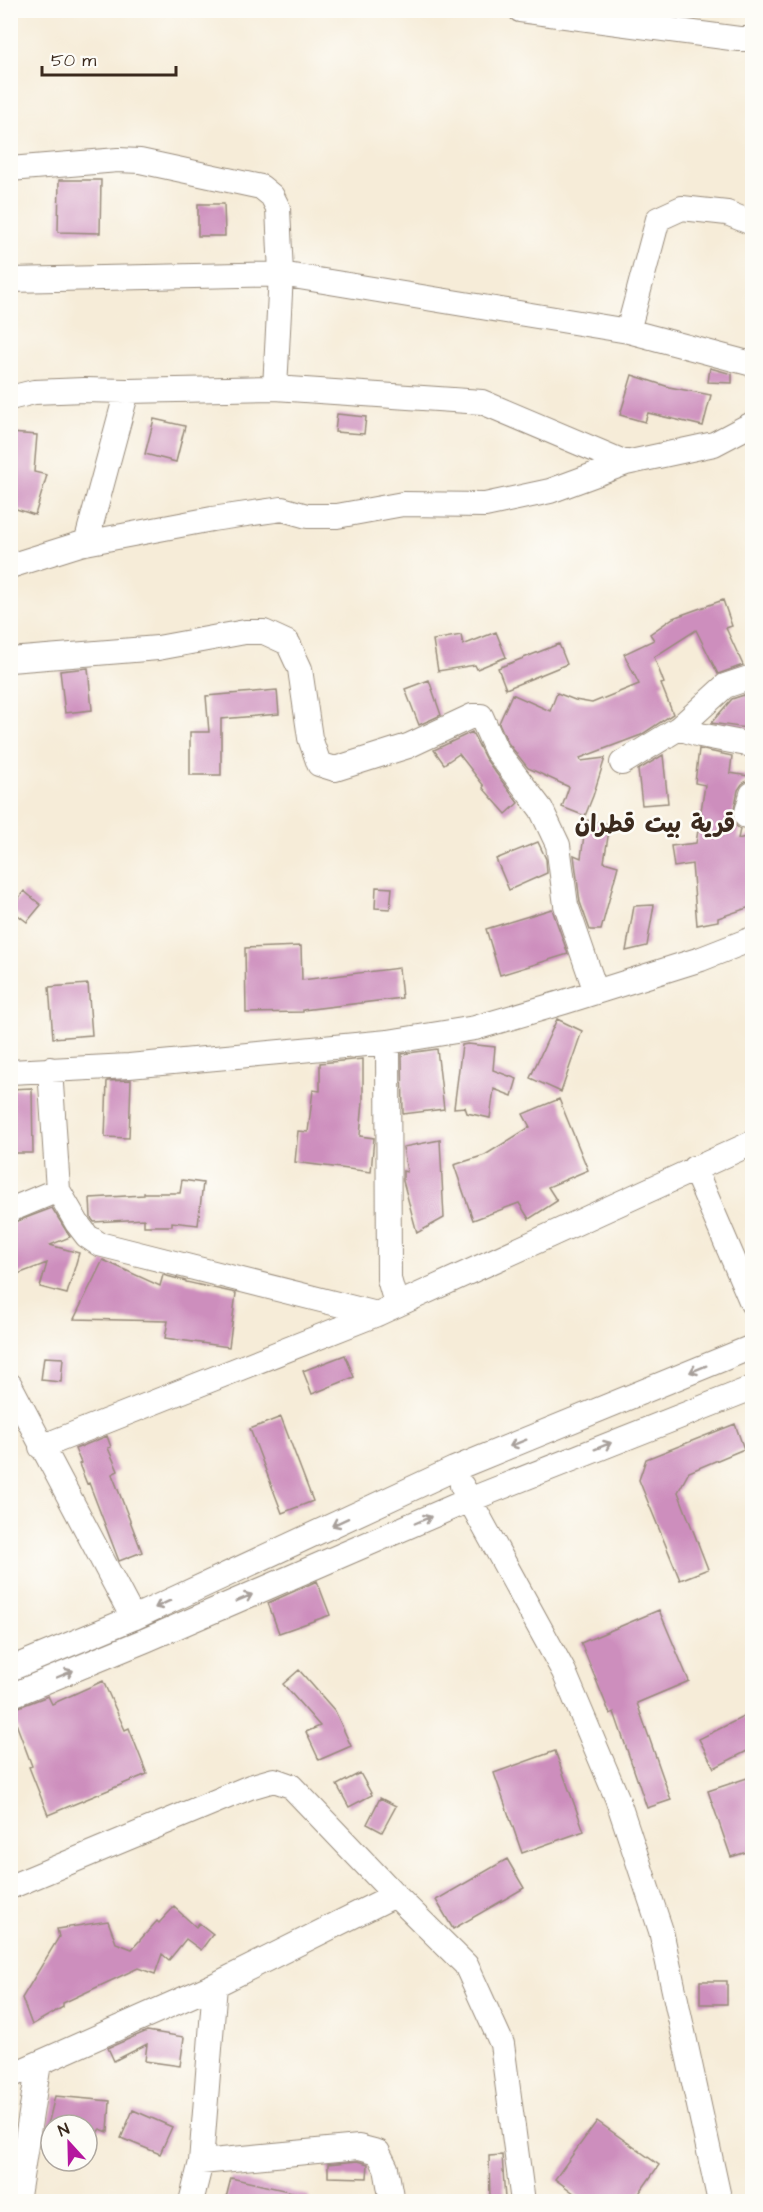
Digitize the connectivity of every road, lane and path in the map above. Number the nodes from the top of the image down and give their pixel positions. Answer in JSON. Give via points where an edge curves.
{"nodes":[{"id":1,"x":520,"y":10,"type":"edge"},
{"id":2,"x":753,"y":39,"type":"edge"},
{"id":3,"x":10,"y":169,"type":"edge"},
{"id":4,"x":753,"y":223,"type":"edge"},
{"id":5,"x":281,"y":274,"type":"junction"},
{"id":6,"x":10,"y":280,"type":"edge"},
{"id":7,"x":628,"y":331,"type":"junction"},
{"id":8,"x":753,"y":364,"type":"edge"},
{"id":9,"x":275,"y":388,"type":"junction"},
{"id":10,"x":127,"y":391,"type":"junction"},
{"id":11,"x":10,"y":398,"type":"edge"},
{"id":12,"x":753,"y":424,"type":"edge"},
{"id":13,"x":626,"y":463,"type":"junction"},
{"id":14,"x":86,"y":543,"type":"junction"},
{"id":15,"x":10,"y":566,"type":"edge"},
{"id":16,"x":10,"y":660,"type":"edge"},
{"id":17,"x":753,"y":678,"type":"edge"},
{"id":18,"x":678,"y":728,"type":"junction"},
{"id":19,"x":753,"y":745,"type":"edge"},
{"id":20,"x":622,"y":763,"type":"dead end"},
{"id":21,"x":753,"y":939,"type":"edge"},
{"id":22,"x":596,"y":992,"type":"junction"},
{"id":23,"x":388,"y":1042,"type":"junction"},
{"id":24,"x":50,"y":1069,"type":"junction"},
{"id":25,"x":10,"y":1072,"type":"edge"},
{"id":26,"x":753,"y":1143,"type":"edge"},
{"id":27,"x":694,"y":1168,"type":"junction"},
{"id":28,"x":58,"y":1190,"type":"junction"},
{"id":29,"x":10,"y":1210,"type":"edge"},
{"id":30,"x":400,"y":1303,"type":"junction"},
{"id":31,"x":753,"y":1303,"type":"edge"},
{"id":32,"x":377,"y":1314,"type":"junction"},
{"id":33,"x":753,"y":1347,"type":"edge"},
{"id":34,"x":10,"y":1385,"type":"edge"},
{"id":35,"x":753,"y":1388,"type":"edge"},
{"id":36,"x":628,"y":1398,"type":"junction"},
{"id":37,"x":642,"y":1431,"type":"junction"},
{"id":38,"x":41,"y":1447,"type":"junction"},
{"id":39,"x":454,"y":1469,"type":"junction"},
{"id":40,"x":469,"y":1500,"type":"junction"},
{"id":41,"x":133,"y":1618,"type":"junction"},
{"id":42,"x":10,"y":1669,"type":"edge"},
{"id":43,"x":10,"y":1696,"type":"edge"},
{"id":44,"x":10,"y":1887,"type":"edge"},
{"id":45,"x":395,"y":1895,"type":"junction"},
{"id":46,"x":215,"y":1985,"type":"junction"},
{"id":47,"x":39,"y":2063,"type":"junction"},
{"id":48,"x":10,"y":2076,"type":"edge"},
{"id":49,"x":201,"y":2162,"type":"junction"},
{"id":50,"x":17,"y":2202,"type":"edge"},
{"id":51,"x":191,"y":2202,"type":"edge"},
{"id":52,"x":392,"y":2202,"type":"edge"},
{"id":53,"x":523,"y":2202,"type":"edge"},
{"id":54,"x":720,"y":2202,"type":"edge"}],
"edges":[{"from":1,"to":2,"type":"street"},
{"from":3,"to":5,"type":"street","via":[[140,161],[261,187],[279,208]]},
{"from":4,"to":7,"type":"street","via":[[727,213],[682,208],[658,219]]},
{"from":5,"to":6,"type":"street"},
{"from":5,"to":7,"type":"street"},
{"from":5,"to":9,"type":"street"},
{"from":7,"to":8,"type":"street"},
{"from":9,"to":10,"type":"street"},
{"from":9,"to":13,"type":"street","via":[[482,402]]},
{"from":10,"to":11,"type":"street","via":[[34,392]]},
{"from":10,"to":14,"type":"street"},
{"from":12,"to":13,"type":"street","via":[[714,444]]},
{"from":13,"to":14,"type":"street","via":[[550,491],[486,505],[403,504],[337,516],[307,516],[282,509]]},
{"from":14,"to":15,"type":"street"},
{"from":16,"to":22,"type":"street","via":[[158,648],[264,632],[288,643],[300,669],[310,738],[319,764],[335,769],[408,746],[472,716],[481,716],[496,750],[541,809],[558,845],[566,905]]},
{"from":17,"to":18,"type":"street","via":[[725,686]]},
{"from":18,"to":19,"type":"street"},
{"from":18,"to":20,"type":"street"},
{"from":21,"to":22,"type":"street"},
{"from":22,"to":23,"type":"street","via":[[475,1028]]},
{"from":23,"to":24,"type":"street","via":[[129,1066]]},
{"from":23,"to":30,"type":"street","via":[[389,1279]]},
{"from":24,"to":25,"type":"street"},
{"from":24,"to":28,"type":"street"},
{"from":26,"to":27,"type":"street"},
{"from":27,"to":30,"type":"street"},
{"from":27,"to":31,"type":"street"},
{"from":28,"to":29,"type":"street"},
{"from":28,"to":32,"type":"street","via":[[77,1223],[99,1244]]},
{"from":30,"to":32,"type":"street"},
{"from":32,"to":38,"type":"street"},
{"from":33,"to":36,"type":"street","one_way":true},
{"from":34,"to":38,"type":"street"},
{"from":35,"to":37,"type":"street"},
{"from":36,"to":37,"type":"street"},
{"from":36,"to":39,"type":"street","one_way":true},
{"from":40,"to":37,"type":"street","one_way":true},
{"from":38,"to":41,"type":"street"},
{"from":39,"to":40,"type":"street"},
{"from":39,"to":41,"type":"street","one_way":true},
{"from":43,"to":40,"type":"street","one_way":true},
{"from":40,"to":54,"type":"street","via":[[564,1672],[617,1798],[661,1931]]},
{"from":41,"to":42,"type":"street"},
{"from":44,"to":45,"type":"street","via":[[274,1780],[291,1786]]},
{"from":45,"to":46,"type":"street"},
{"from":45,"to":53,"type":"street","via":[[466,1965],[502,2044]]},
{"from":46,"to":47,"type":"street"},
{"from":46,"to":49,"type":"street"},
{"from":47,"to":48,"type":"street"},
{"from":47,"to":50,"type":"street"},
{"from":49,"to":51,"type":"street"},
{"from":49,"to":52,"type":"street","via":[[359,2147],[378,2152],[386,2168]]}]}
